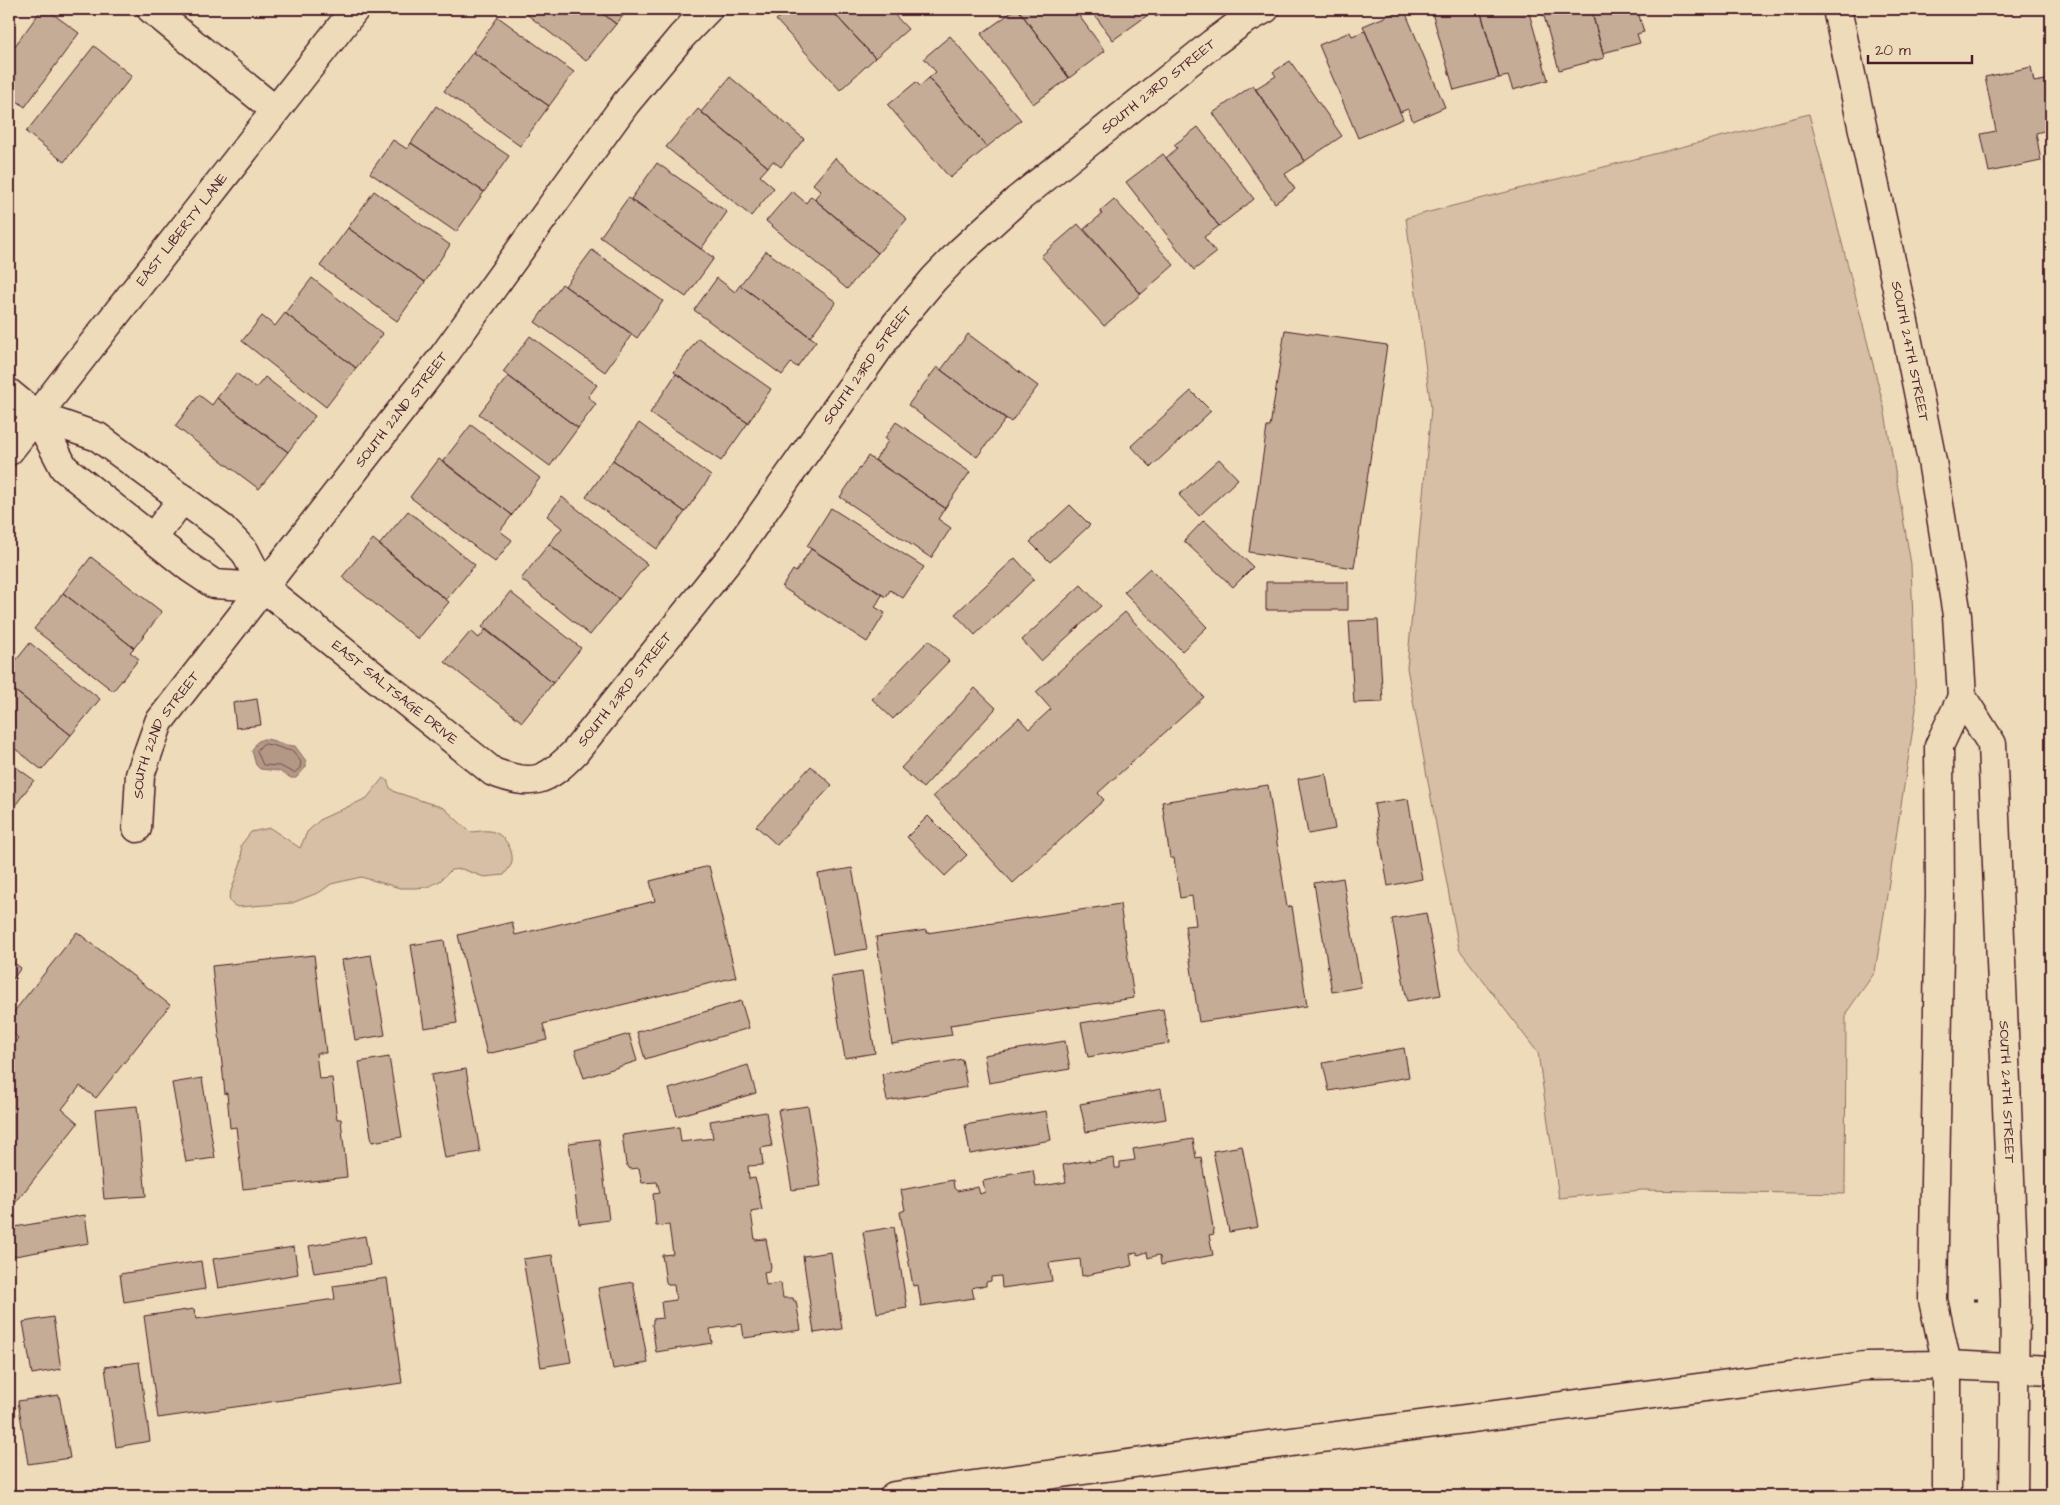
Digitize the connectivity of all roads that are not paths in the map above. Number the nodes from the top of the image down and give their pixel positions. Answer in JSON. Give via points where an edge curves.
{"nodes":[{"id":1,"x":151,"y":9,"type":"edge"},
{"id":2,"x":355,"y":9,"type":"edge"},
{"id":3,"x":708,"y":9,"type":"edge"},
{"id":4,"x":1265,"y":9,"type":"edge"},
{"id":5,"x":1837,"y":9,"type":"edge"},
{"id":6,"x":275,"y":110,"type":"junction"},
{"id":7,"x":9,"y":392,"type":"edge"},
{"id":8,"x":37,"y":416,"type":"junction"},
{"id":9,"x":9,"y":451,"type":"edge"},
{"id":10,"x":183,"y":498,"type":"junction"},
{"id":11,"x":152,"y":538,"type":"junction"},
{"id":12,"x":263,"y":587,"type":"junction"},
{"id":13,"x":1962,"y":697,"type":"junction"},
{"id":14,"x":534,"y":781,"type":"joint"},
{"id":15,"x":137,"y":828,"type":"dead end"},
{"id":16,"x":1947,"y":1364,"type":"junction"},
{"id":17,"x":2014,"y":1368,"type":"junction"},
{"id":18,"x":2051,"y":1370,"type":"edge"},
{"id":19,"x":894,"y":1496,"type":"edge"},
{"id":20,"x":1947,"y":1496,"type":"edge"},
{"id":21,"x":2013,"y":1496,"type":"edge"}],
"edges":[{"from":1,"to":6,"type":"main road"},
{"from":2,"to":6,"type":"main road","name":"EAST LIBERTY LANE"},
{"from":3,"to":12,"type":"main road","name":"SOUTH 22ND STREET","via":[[626,103],[445,354]]},
{"from":4,"to":14,"type":"main road","name":"SOUTH 23RD STREET","via":[[1206,49],[1017,200],[961,251],[896,324],[735,552],[581,744],[558,769]]},
{"from":5,"to":13,"type":"main road","name":"SOUTH 24TH STREET","via":[[1932,461],[1957,615]]},
{"from":6,"to":8,"type":"main road","name":"EAST LIBERTY LANE"},
{"from":7,"to":8,"type":"main road","name":"EAST SALTSAGE DRIVE"},
{"from":8,"to":9,"type":"main road","name":"EAST LIBERTY LANE"},
{"from":8,"to":10,"type":"main road","name":"EAST SALTSAGE DRIVE","via":[[98,437]]},
{"from":8,"to":11,"type":"main road","name":"EAST SALTSAGE DRIVE","via":[[64,468]]},
{"from":10,"to":11,"type":"main road"},
{"from":10,"to":12,"type":"main road","name":"EAST SALTSAGE DRIVE","via":[[222,528],[245,552]]},
{"from":11,"to":12,"type":"main road","name":"EAST SALTSAGE DRIVE","via":[[214,584]]},
{"from":12,"to":14,"type":"main road","name":"EAST SALTSAGE DRIVE","via":[[494,772]]},
{"from":12,"to":15,"type":"main road","name":"SOUTH 22ND STREET","via":[[159,722],[140,775]]},
{"from":13,"to":16,"type":"main road","name":"SOUTH 24TH STREET","via":[[1939,746],[1939,1021],[1933,1300]]},
{"from":13,"to":17,"type":"main road","name":"SOUTH 24TH STREET","via":[[1992,744],[2015,1300]]},
{"from":16,"to":17,"type":"main road"},
{"from":16,"to":19,"type":"main road","via":[[1865,1366]]},
{"from":16,"to":20,"type":"main road","name":"SOUTH 24TH STREET"},
{"from":17,"to":18,"type":"main road"},
{"from":17,"to":21,"type":"main road","name":"SOUTH 24TH STREET"}]}
